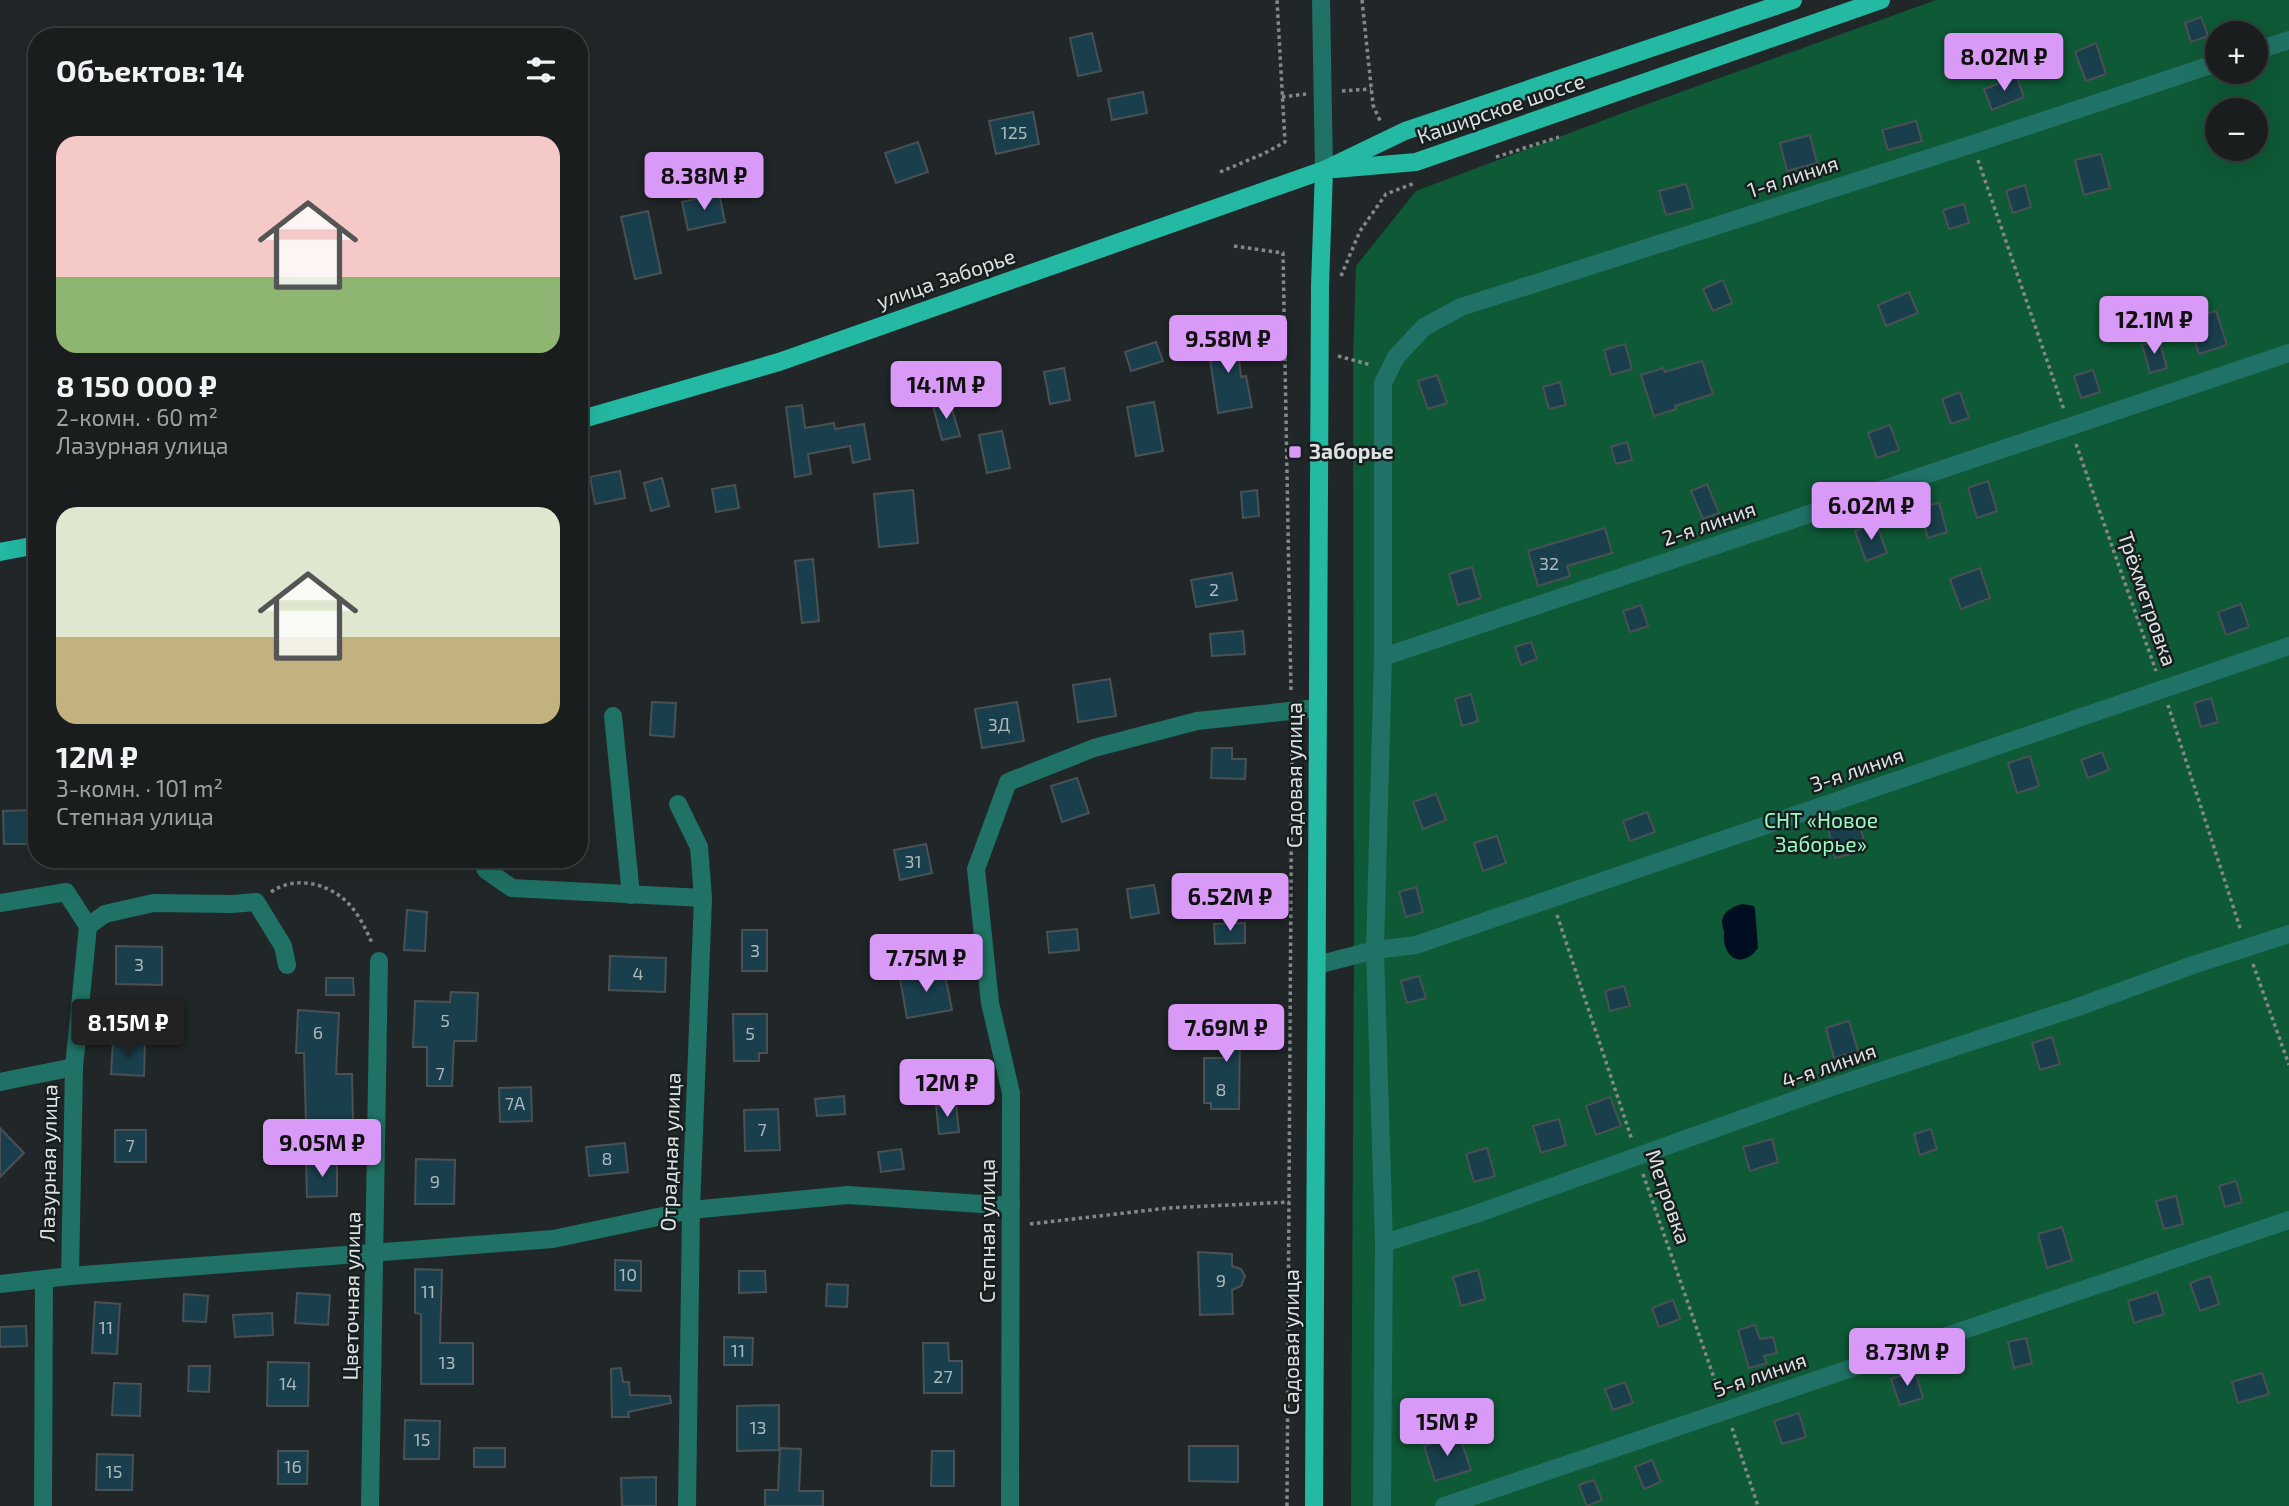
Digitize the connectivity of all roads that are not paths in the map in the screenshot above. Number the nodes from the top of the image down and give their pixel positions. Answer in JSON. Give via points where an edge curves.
{"nodes":[{"id":1,"x":1321,"y":0,"type":"edge"},
{"id":2,"x":1793,"y":0,"type":"edge"},
{"id":3,"x":1881,"y":0,"type":"edge"},
{"id":4,"x":2289,"y":40,"type":"edge"},
{"id":5,"x":2268,"y":47,"type":"edge"},
{"id":6,"x":2205,"y":67,"type":"edge"},
{"id":7,"x":1324,"y":170,"type":"junction"},
{"id":8,"x":2289,"y":353,"type":"edge"},
{"id":9,"x":588,"y":417,"type":"edge"},
{"id":10,"x":28,"y":547,"type":"edge"},
{"id":11,"x":0,"y":552,"type":"edge"},
{"id":12,"x":2289,"y":646,"type":"edge"},
{"id":13,"x":1383,"y":657,"type":"junction"},
{"id":14,"x":1318,"y":708,"type":"junction"},
{"id":15,"x":612,"y":716,"type":"dead end"},
{"id":16,"x":678,"y":804,"type":"dead end"},
{"id":17,"x":485,"y":868,"type":"edge"},
{"id":18,"x":631,"y":895,"type":"junction"},
{"id":19,"x":702,"y":898,"type":"junction"},
{"id":20,"x":0,"y":903,"type":"edge"},
{"id":21,"x":88,"y":926,"type":"junction"},
{"id":22,"x":2289,"y":934,"type":"edge"},
{"id":23,"x":1376,"y":950,"type":"junction"},
{"id":24,"x":379,"y":961,"type":"road end"},
{"id":25,"x":287,"y":965,"type":"dead end"},
{"id":26,"x":1317,"y":965,"type":"junction"},
{"id":27,"x":74,"y":1067,"type":"junction"},
{"id":28,"x":0,"y":1082,"type":"edge"},
{"id":29,"x":1011,"y":1206,"type":"junction"},
{"id":30,"x":691,"y":1210,"type":"junction"},
{"id":31,"x":2289,"y":1220,"type":"edge"},
{"id":32,"x":1384,"y":1243,"type":"junction"},
{"id":33,"x":376,"y":1252,"type":"junction"},
{"id":34,"x":71,"y":1276,"type":"junction"},
{"id":35,"x":44,"y":1281,"type":"junction"},
{"id":36,"x":0,"y":1284,"type":"edge"},
{"id":37,"x":43,"y":1506,"type":"edge"},
{"id":38,"x":370,"y":1506,"type":"edge"},
{"id":39,"x":687,"y":1506,"type":"edge"},
{"id":40,"x":1010,"y":1506,"type":"edge"},
{"id":41,"x":1314,"y":1506,"type":"edge"},
{"id":42,"x":1382,"y":1506,"type":"edge"},
{"id":43,"x":1444,"y":1506,"type":"edge"}],
"edges":[{"from":1,"to":7,"type":"street"},
{"from":2,"to":7,"type":"main road","name":"Каширское шоссе","via":[[1405,131]]},
{"from":3,"to":7,"type":"main road","name":"Каширское шоссе","via":[[1416,162]]},
{"from":4,"to":5,"type":"street"},
{"from":6,"to":13,"type":"street","name":"1-я линия","via":[[1461,307],[1424,327],[1393,363],[1383,383]]},
{"from":7,"to":9,"type":"main road","name":"улица Заборье","via":[[779,362]]},
{"from":7,"to":14,"type":"main road","name":"Садовая улица"},
{"from":8,"to":13,"type":"street","name":"2-я линия"},
{"from":10,"to":11,"type":"main road"},
{"from":12,"to":23,"type":"street","name":"3-я линия","via":[[1416,945]]},
{"from":13,"to":23,"type":"street"},
{"from":14,"to":26,"type":"main road","name":"Садовая улица"},
{"from":14,"to":29,"type":"street","name":"Степная улица","via":[[1197,721],[1094,748],[1008,782],[976,869],[990,1003],[1011,1093]]},
{"from":15,"to":18,"type":"street"},
{"from":16,"to":19,"type":"street","name":"Отрадная улица","via":[[699,846]]},
{"from":17,"to":18,"type":"street","via":[[512,888]]},
{"from":18,"to":19,"type":"street"},
{"from":19,"to":30,"type":"street","name":"Отрадная улица"},
{"from":20,"to":21,"type":"street","via":[[66,892]]},
{"from":21,"to":25,"type":"street","via":[[105,914],[153,903],[256,902],[283,946]]},
{"from":21,"to":27,"type":"street","name":"Лазурная улица"},
{"from":22,"to":32,"type":"street","name":"4-я линия"},
{"from":23,"to":26,"type":"street","name":"3-я линия"},
{"from":23,"to":32,"type":"street"},
{"from":24,"to":33,"type":"street","name":"Цветочная улица"},
{"from":26,"to":41,"type":"main road","name":"Садовая улица"},
{"from":27,"to":28,"type":"street"},
{"from":27,"to":34,"type":"street","name":"Лазурная улица"},
{"from":29,"to":30,"type":"street","via":[[848,1195]]},
{"from":29,"to":40,"type":"street","name":"Степная улица"},
{"from":30,"to":33,"type":"street","via":[[553,1239]]},
{"from":30,"to":39,"type":"street","name":"Отрадная улица"},
{"from":31,"to":43,"type":"street","name":"5-я линия"},
{"from":32,"to":42,"type":"street"},
{"from":33,"to":34,"type":"street"},
{"from":33,"to":38,"type":"street","name":"Цветочная улица"},
{"from":34,"to":35,"type":"street"},
{"from":35,"to":36,"type":"street"},
{"from":35,"to":37,"type":"street"}]}
